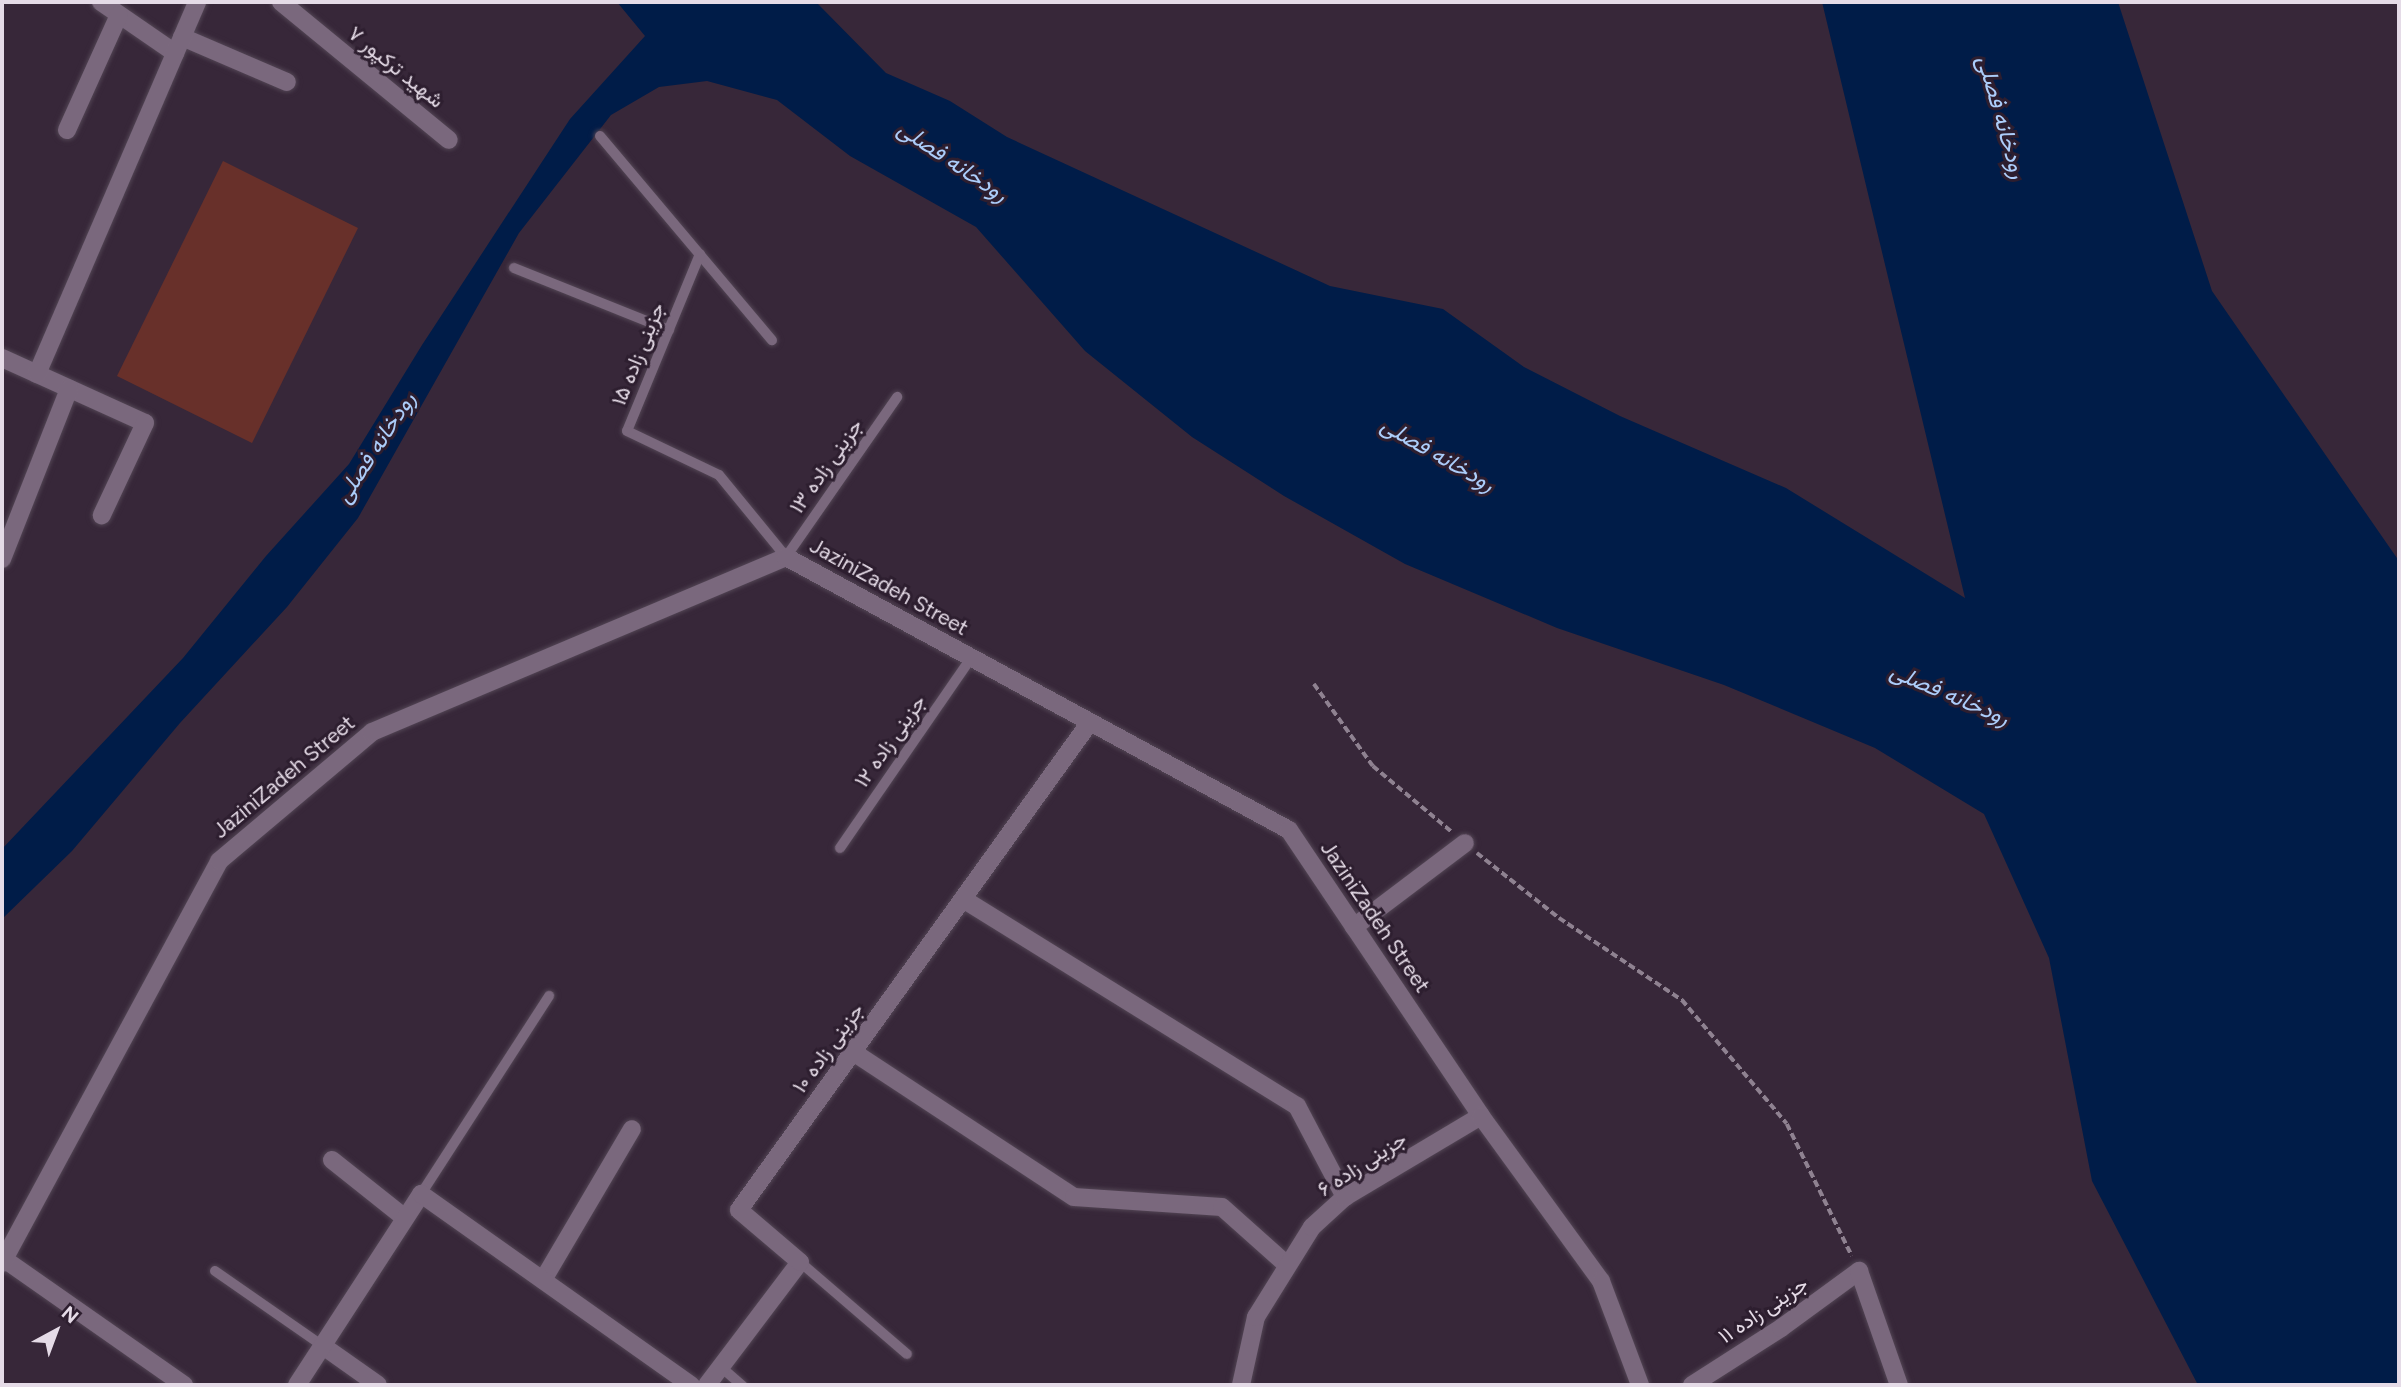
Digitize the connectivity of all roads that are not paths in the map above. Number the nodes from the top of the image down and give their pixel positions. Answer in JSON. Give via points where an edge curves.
{"nodes":[{"id":1,"x":101,"y":2,"type":"edge"},
{"id":2,"x":197,"y":2,"type":"edge"},
{"id":3,"x":281,"y":2,"type":"edge"},
{"id":4,"x":120,"y":15,"type":"junction"},
{"id":5,"x":178,"y":45,"type":"junction"},
{"id":6,"x":287,"y":82,"type":"dead end"},
{"id":7,"x":67,"y":130,"type":"dead end"},
{"id":8,"x":600,"y":136,"type":"dead end"},
{"id":9,"x":449,"y":140,"type":"dead end"},
{"id":10,"x":700,"y":254,"type":"junction"},
{"id":11,"x":514,"y":268,"type":"dead end"},
{"id":12,"x":669,"y":330,"type":"junction"},
{"id":13,"x":772,"y":340,"type":"dead end"},
{"id":14,"x":2,"y":358,"type":"edge"},
{"id":15,"x":37,"y":374,"type":"junction"},
{"id":16,"x":69,"y":389,"type":"junction"},
{"id":17,"x":897,"y":397,"type":"dead end"},
{"id":18,"x":102,"y":515,"type":"dead end"},
{"id":19,"x":786,"y":556,"type":"junction"},
{"id":20,"x":2,"y":559,"type":"edge"},
{"id":21,"x":971,"y":657,"type":"junction"},
{"id":22,"x":1090,"y":722,"type":"junction"},
{"id":23,"x":1465,"y":843,"type":"road end"},
{"id":24,"x":840,"y":848,"type":"dead end"},
{"id":25,"x":963,"y":898,"type":"junction"},
{"id":26,"x":1354,"y":927,"type":"junction"},
{"id":27,"x":549,"y":996,"type":"dead end"},
{"id":28,"x":853,"y":1052,"type":"junction"},
{"id":29,"x":1481,"y":1116,"type":"junction"},
{"id":30,"x":632,"y":1129,"type":"dead end"},
{"id":31,"x":332,"y":1160,"type":"dead end"},
{"id":32,"x":421,"y":1194,"type":"junction"},
{"id":33,"x":1345,"y":1197,"type":"junction"},
{"id":34,"x":405,"y":1218,"type":"junction"},
{"id":35,"x":3,"y":1261,"type":"edge"},
{"id":36,"x":800,"y":1262,"type":"junction"},
{"id":37,"x":1286,"y":1264,"type":"junction"},
{"id":38,"x":215,"y":1271,"type":"dead end"},
{"id":39,"x":543,"y":1280,"type":"junction"},
{"id":40,"x":323,"y":1346,"type":"junction"},
{"id":41,"x":907,"y":1354,"type":"dead end"},
{"id":42,"x":720,"y":1367,"type":"junction"},
{"id":43,"x":184,"y":1385,"type":"edge"},
{"id":44,"x":298,"y":1385,"type":"edge"},
{"id":45,"x":378,"y":1385,"type":"edge"},
{"id":46,"x":691,"y":1385,"type":"edge"},
{"id":47,"x":707,"y":1385,"type":"edge"},
{"id":48,"x":742,"y":1385,"type":"edge"},
{"id":49,"x":1241,"y":1385,"type":"edge"},
{"id":50,"x":1640,"y":1385,"type":"edge"},
{"id":51,"x":1692,"y":1385,"type":"edge"},
{"id":52,"x":1899,"y":1385,"type":"edge"}],
"edges":[{"from":1,"to":4,"type":"street"},
{"from":2,"to":5,"type":"street"},
{"from":3,"to":9,"type":"street","name":"شهید ترکپور ۷"},
{"from":4,"to":5,"type":"street"},
{"from":4,"to":7,"type":"street"},
{"from":5,"to":6,"type":"street"},
{"from":5,"to":15,"type":"street"},
{"from":8,"to":10,"type":"lane"},
{"from":10,"to":12,"type":"lane","name":"جزینی زاده ۱۵"},
{"from":10,"to":13,"type":"lane"},
{"from":11,"to":12,"type":"lane"},
{"from":12,"to":19,"type":"lane","name":"جزینی زاده ۱۵","via":[[628,431],[719,475]]},
{"from":14,"to":15,"type":"street"},
{"from":15,"to":16,"type":"street"},
{"from":16,"to":18,"type":"street","via":[[145,423]]},
{"from":16,"to":20,"type":"street"},
{"from":17,"to":19,"type":"lane","name":"جزینی زاده ۱۳"},
{"from":19,"to":21,"type":"street","name":"JaziniZadeh Street"},
{"from":19,"to":35,"type":"street","name":"JaziniZadeh Street","via":[[372,732],[219,861]]},
{"from":21,"to":22,"type":"street","name":"JaziniZadeh Street"},
{"from":21,"to":24,"type":"lane","name":"جزینی زاده ۱۲"},
{"from":22,"to":25,"type":"street","name":"جزینی زاده ۱۰"},
{"from":22,"to":26,"type":"street","name":"JaziniZadeh Street","via":[[1289,830]]},
{"from":23,"to":26,"type":"street"},
{"from":25,"to":28,"type":"street","name":"جزینی زاده ۱۰"},
{"from":25,"to":33,"type":"street","via":[[1297,1106]]},
{"from":26,"to":29,"type":"street","name":"JaziniZadeh Street"},
{"from":27,"to":32,"type":"lane"},
{"from":28,"to":36,"type":"street","name":"جزینی زاده ۱۰","via":[[739,1210]]},
{"from":28,"to":37,"type":"street","via":[[1073,1197],[1222,1207]]},
{"from":29,"to":33,"type":"street","name":"جزینی زاده ۶"},
{"from":29,"to":50,"type":"street","name":"JaziniZadeh Street","via":[[1601,1281]]},
{"from":30,"to":39,"type":"street"},
{"from":31,"to":34,"type":"street"},
{"from":32,"to":34,"type":"street"},
{"from":32,"to":39,"type":"street"},
{"from":33,"to":37,"type":"street","name":"جزینی زاده ۶","via":[[1312,1227]]},
{"from":34,"to":40,"type":"street"},
{"from":35,"to":43,"type":"street"},
{"from":36,"to":41,"type":"lane"},
{"from":36,"to":42,"type":"street"},
{"from":37,"to":49,"type":"street","name":"جزینی زاده ۶","via":[[1256,1317]]},
{"from":38,"to":40,"type":"lane"},
{"from":39,"to":46,"type":"street"},
{"from":40,"to":44,"type":"street"},
{"from":40,"to":45,"type":"street"},
{"from":42,"to":47,"type":"street"},
{"from":42,"to":48,"type":"lane"},
{"from":51,"to":52,"type":"street","name":"جزینی زاده ۱۱","via":[[1859,1271]]}]}
